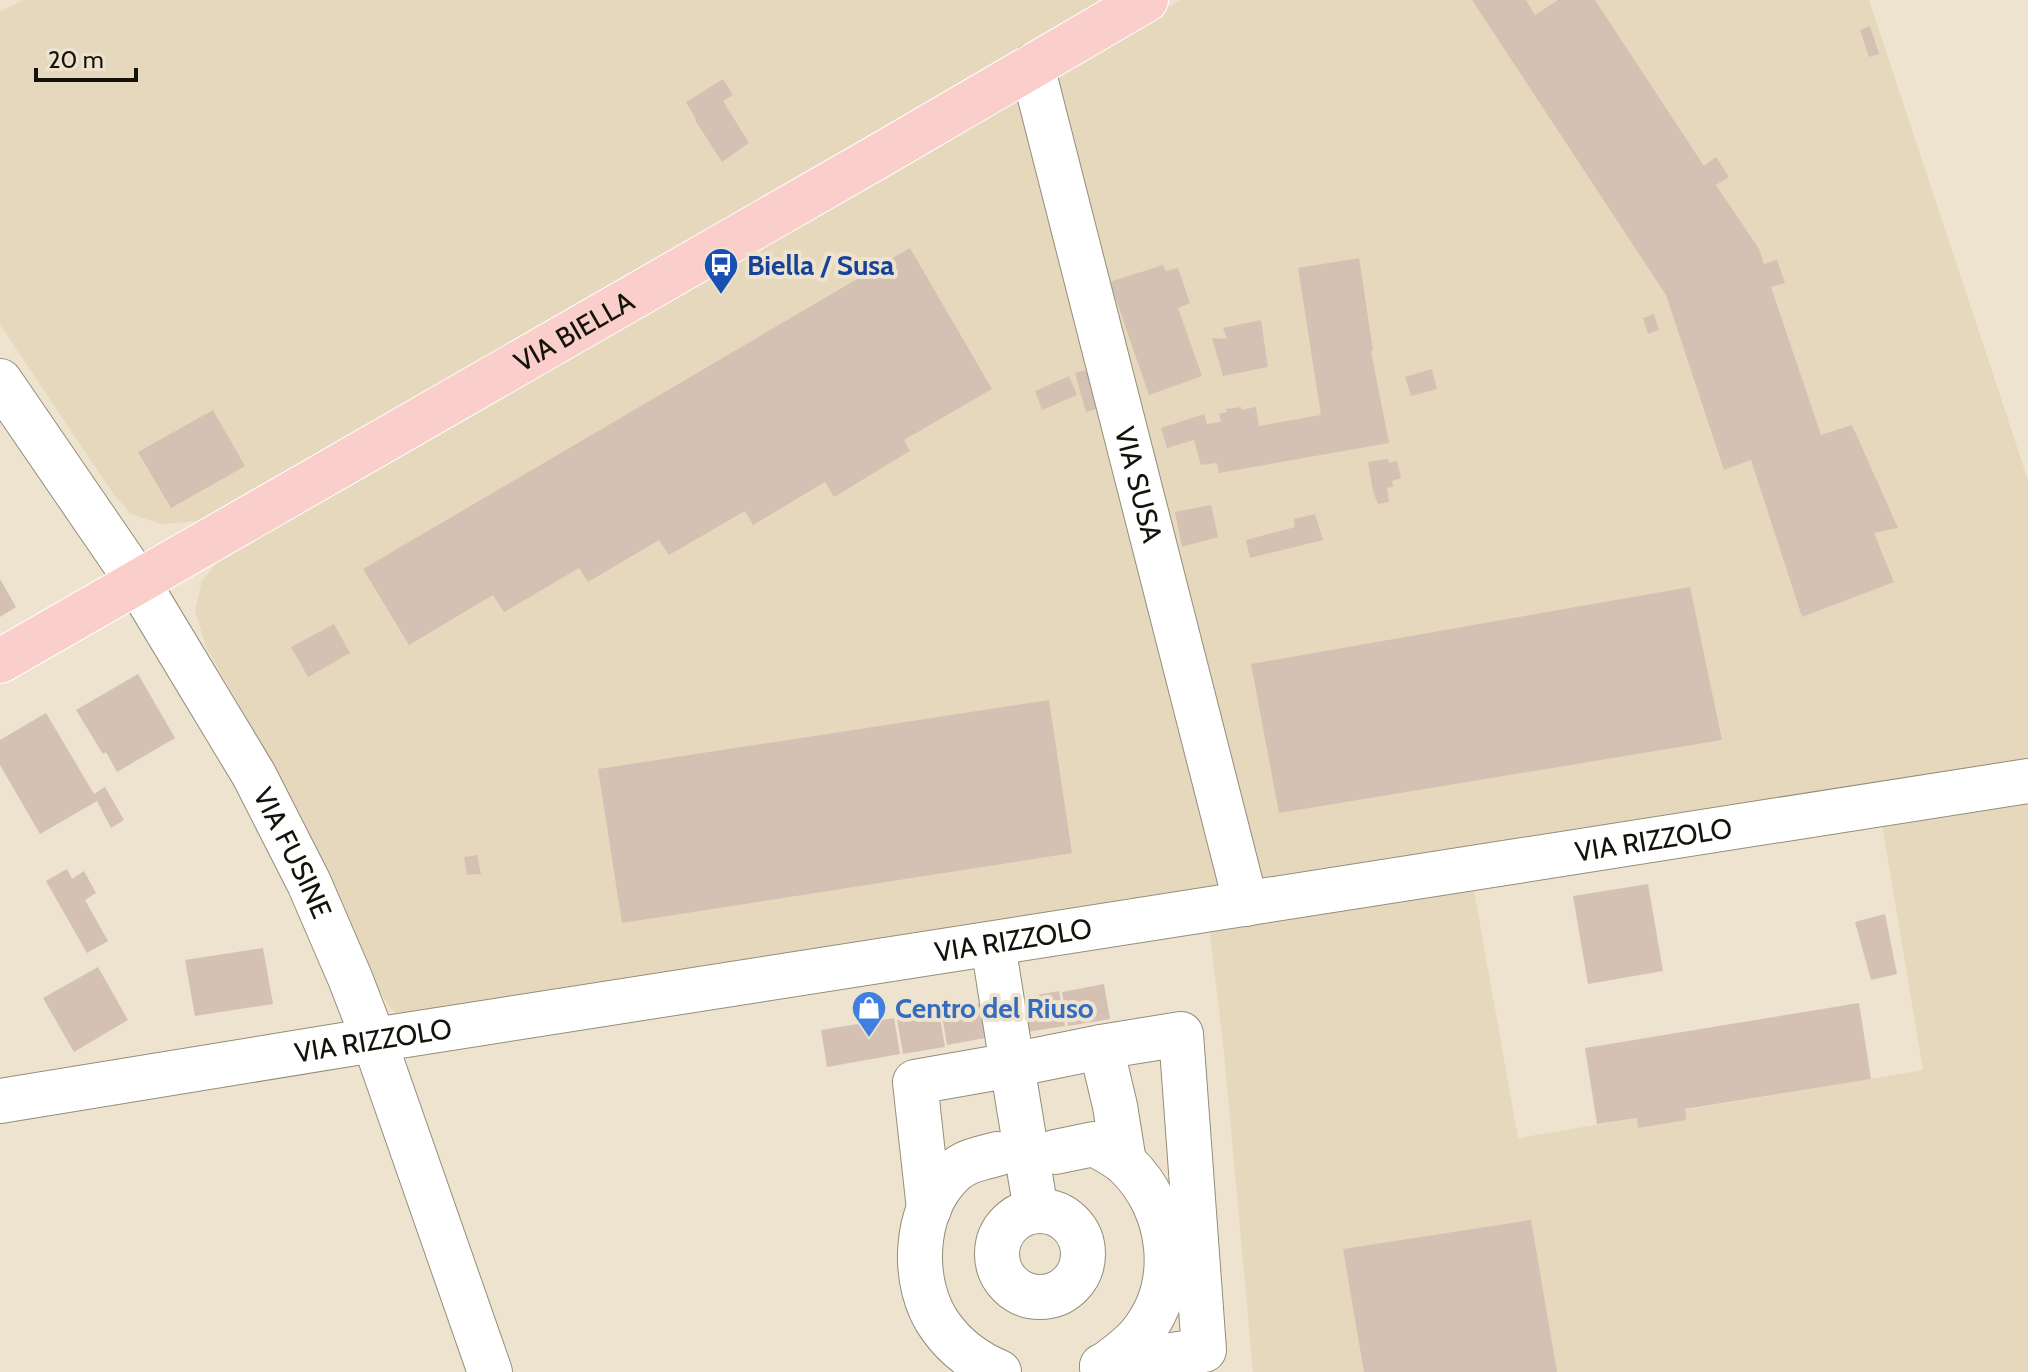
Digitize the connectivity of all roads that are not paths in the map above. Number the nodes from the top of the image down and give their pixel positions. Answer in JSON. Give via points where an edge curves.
{"nodes":[{"id":1,"x":1146,"y":0,"type":"edge"},
{"id":2,"x":1032,"y":66,"type":"junction"},
{"id":3,"x":0,"y":381,"type":"edge"},
{"id":4,"x":137,"y":581,"type":"junction"},
{"id":5,"x":0,"y":661,"type":"edge"},
{"id":6,"x":2028,"y":781,"type":"edge"},
{"id":7,"x":1246,"y":904,"type":"junction"},
{"id":8,"x":993,"y":944,"type":"junction"},
{"id":9,"x":374,"y":1040,"type":"junction"},
{"id":10,"x":1101,"y":1047,"type":"junction"},
{"id":11,"x":1012,"y":1065,"type":"junction"},
{"id":12,"x":0,"y":1101,"type":"edge"},
{"id":13,"x":1055,"y":1152,"type":"dead end"},
{"id":14,"x":997,"y":1154,"type":"dead end"},
{"id":15,"x":1124,"y":1162,"type":"junction"},
{"id":16,"x":929,"y":1209,"type":"junction"},
{"id":17,"x":1036,"y":1211,"type":"dead end"},
{"id":18,"x":1095,"y":1369,"type":"edge"},
{"id":19,"x":490,"y":1372,"type":"edge"},
{"id":20,"x":999,"y":1372,"type":"edge"}],
"edges":[{"from":1,"to":2,"type":"main road","name":"VIA BIELLA"},
{"from":2,"to":4,"type":"main road","name":"VIA BIELLA"},
{"from":2,"to":7,"type":"street","name":"VIA SUSA"},
{"from":3,"to":4,"type":"street","name":"VIA FUSINE"},
{"from":4,"to":5,"type":"main road","name":"VIA BIELLA"},
{"from":4,"to":9,"type":"street","name":"VIA FUSINE","via":[[254,775],[309,883]]},
{"from":6,"to":7,"type":"street","name":"VIA RIZZOLO"},
{"from":7,"to":8,"type":"street","name":"VIA RIZZOLO"},
{"from":8,"to":9,"type":"street","name":"VIA RIZZOLO"},
{"from":8,"to":11,"type":"street"},
{"from":9,"to":12,"type":"street","name":"VIA RIZZOLO"},
{"from":9,"to":19,"type":"street","name":"VIA FUSINE"},
{"from":10,"to":11,"type":"street"},
{"from":10,"to":15,"type":"street"},
{"from":10,"to":18,"type":"street","via":[[1181,1034],[1204,1350]]},
{"from":11,"to":16,"type":"street","via":[[915,1082]]},
{"from":11,"to":17,"type":"street"},
{"from":13,"to":15,"type":"street","via":[[1094,1144]]},
{"from":14,"to":16,"type":"street","via":[[973,1159],[952,1173]]},
{"from":15,"to":18,"type":"street","via":[[1159,1214],[1167,1263],[1163,1289],[1141,1334]]},
{"from":16,"to":20,"type":"street","via":[[920,1247],[927,1301],[957,1346]]}]}
